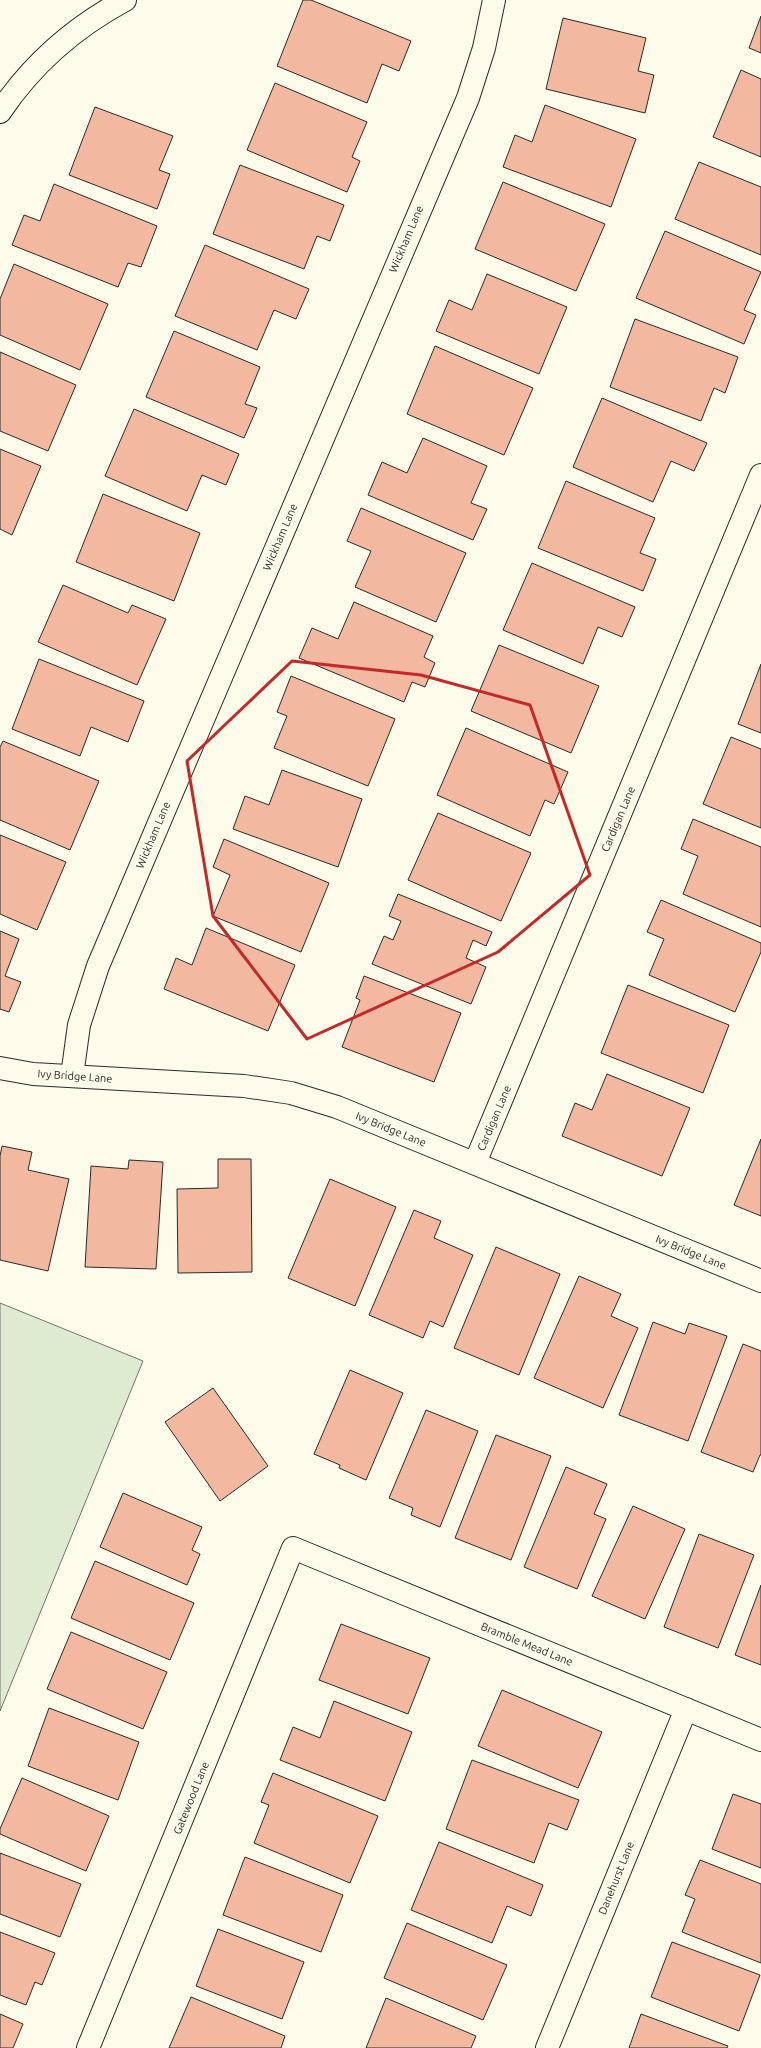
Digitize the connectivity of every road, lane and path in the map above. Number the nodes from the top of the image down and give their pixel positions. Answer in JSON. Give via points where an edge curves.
{"nodes":[{"id":1,"x":126,"y":0,"type":"edge"},
{"id":2,"x":494,"y":0,"type":"edge"},
{"id":3,"x":0,"y":112,"type":"edge"},
{"id":4,"x":761,"y":475,"type":"edge"},
{"id":5,"x":0,"y":1068,"type":"edge"},
{"id":6,"x":72,"y":1076,"type":"junction"},
{"id":7,"x":475,"y":1163,"type":"junction"},
{"id":8,"x":761,"y":1280,"type":"edge"},
{"id":9,"x":293,"y":1548,"type":"joint"},
{"id":10,"x":686,"y":1709,"type":"junction"},
{"id":11,"x":761,"y":1740,"type":"edge"},
{"id":12,"x":88,"y":2048,"type":"edge"},
{"id":13,"x":547,"y":2048,"type":"edge"}],
"edges":[{"from":1,"to":3,"type":"street","via":[[86,24],[56,48],[28,75]]},
{"from":2,"to":6,"type":"street","name":"Wickham Lane","via":[[484,48],[468,98],[98,966],[80,1025]]},
{"from":4,"to":7,"type":"street","name":"Cardigan Lane"},
{"from":5,"to":6,"type":"street","name":"Ivy Bridge Lane","via":[[32,1074]]},
{"from":6,"to":7,"type":"street","name":"Ivy Bridge Lane","via":[[244,1086],[291,1093],[337,1107]]},
{"from":7,"to":8,"type":"street","name":"Ivy Bridge Lane"},
{"from":9,"to":10,"type":"street","name":"Bramble Mead Lane"},
{"from":9,"to":12,"type":"street","name":"Gatewood Lane"},
{"from":10,"to":11,"type":"street","name":"Bramble Mead Lane"},
{"from":10,"to":13,"type":"street","name":"Danehurst Lane"}]}
